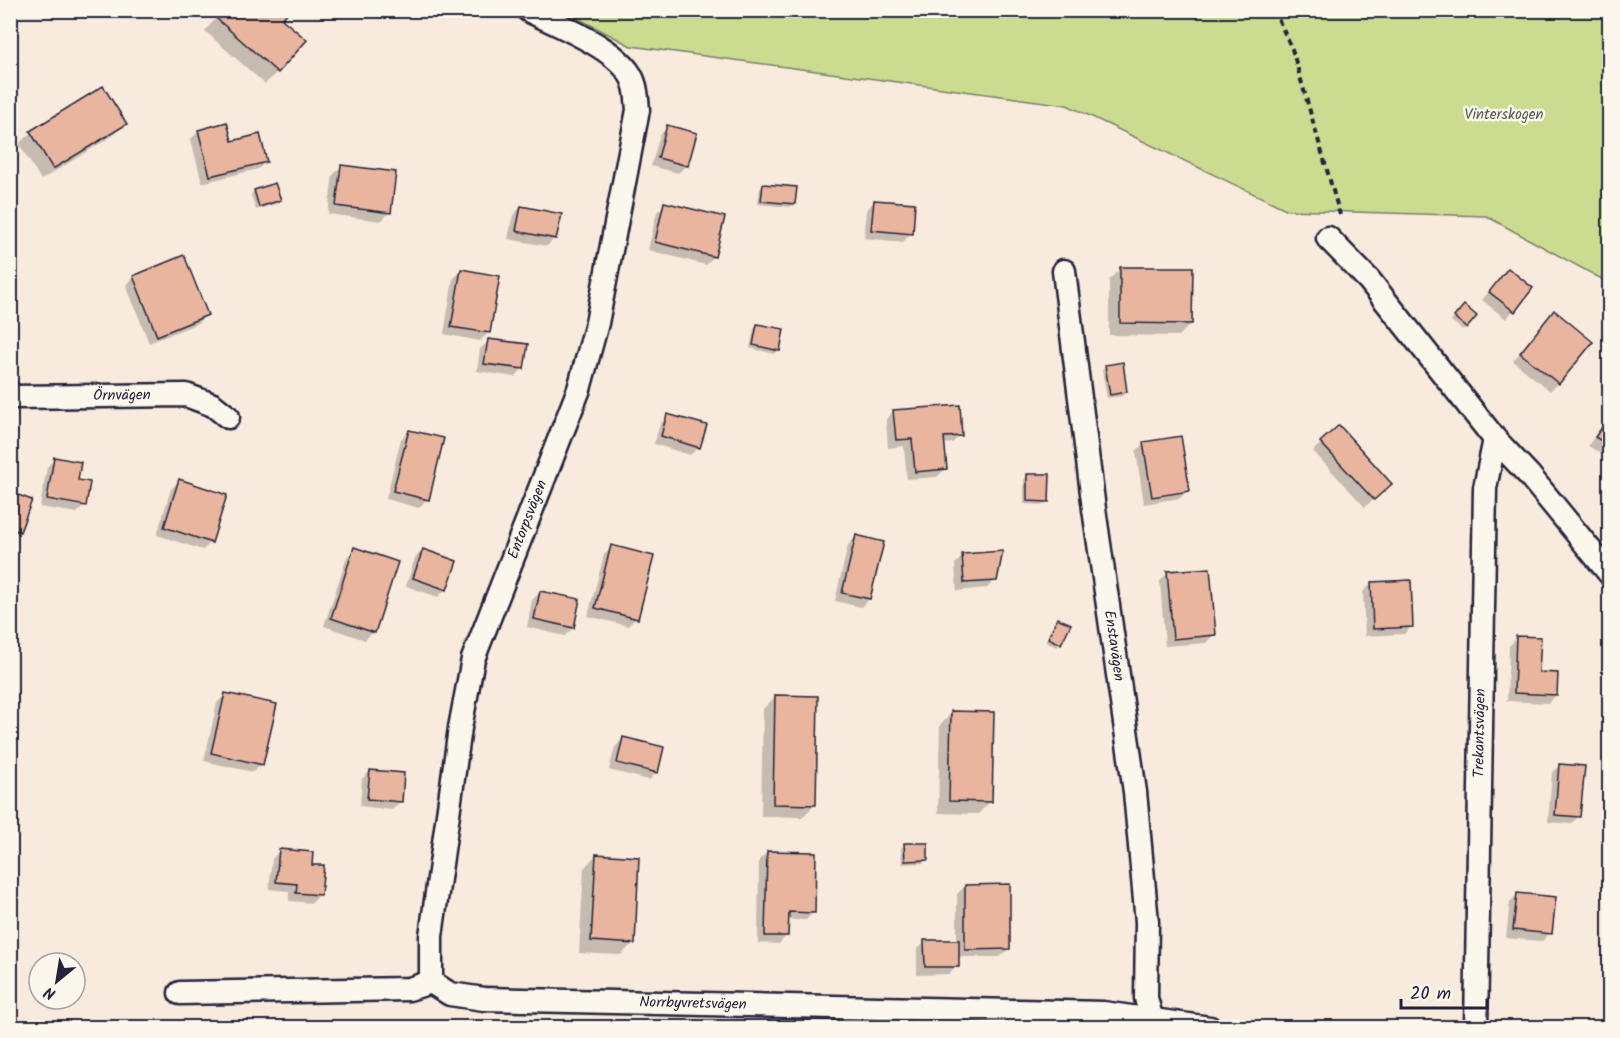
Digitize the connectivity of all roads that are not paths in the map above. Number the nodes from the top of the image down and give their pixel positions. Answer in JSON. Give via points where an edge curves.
{"nodes":[{"id":1,"x":528,"y":10,"type":"edge"},
{"id":2,"x":1328,"y":238,"type":"dead end"},
{"id":3,"x":1064,"y":272,"type":"dead end"},
{"id":4,"x":10,"y":393,"type":"edge"},
{"id":5,"x":228,"y":417,"type":"dead end"},
{"id":6,"x":1495,"y":439,"type":"junction"},
{"id":7,"x":1610,"y":574,"type":"edge"},
{"id":8,"x":431,"y":982,"type":"junction"},
{"id":9,"x":180,"y":993,"type":"dead end"},
{"id":10,"x":1153,"y":1024,"type":"edge"},
{"id":11,"x":1210,"y":1028,"type":"edge"},
{"id":12,"x":1476,"y":1028,"type":"edge"}],
"edges":[{"from":1,"to":8,"type":"street","name":"Entorpsvägen","via":[[604,48],[634,81],[638,110],[597,323],[579,389],[473,658],[431,936]]},
{"from":2,"to":6,"type":"street","via":[[1369,280]]},
{"from":3,"to":10,"type":"street","name":"Enstavägen","via":[[1135,792],[1147,922],[1146,998]]},
{"from":4,"to":5,"type":"street","name":"Örnvägen","via":[[13,397],[186,395],[213,405]]},
{"from":6,"to":7,"type":"street"},
{"from":6,"to":12,"type":"street","name":"Trekantsvägen","via":[[1485,488]]},
{"from":8,"to":9,"type":"street","via":[[409,989]]},
{"from":8,"to":10,"type":"street","name":"Norrbyvretsvägen","via":[[450,994],[484,999],[1103,1013]]},
{"from":10,"to":11,"type":"street","name":"Norrbyvretsvägen"}]}
